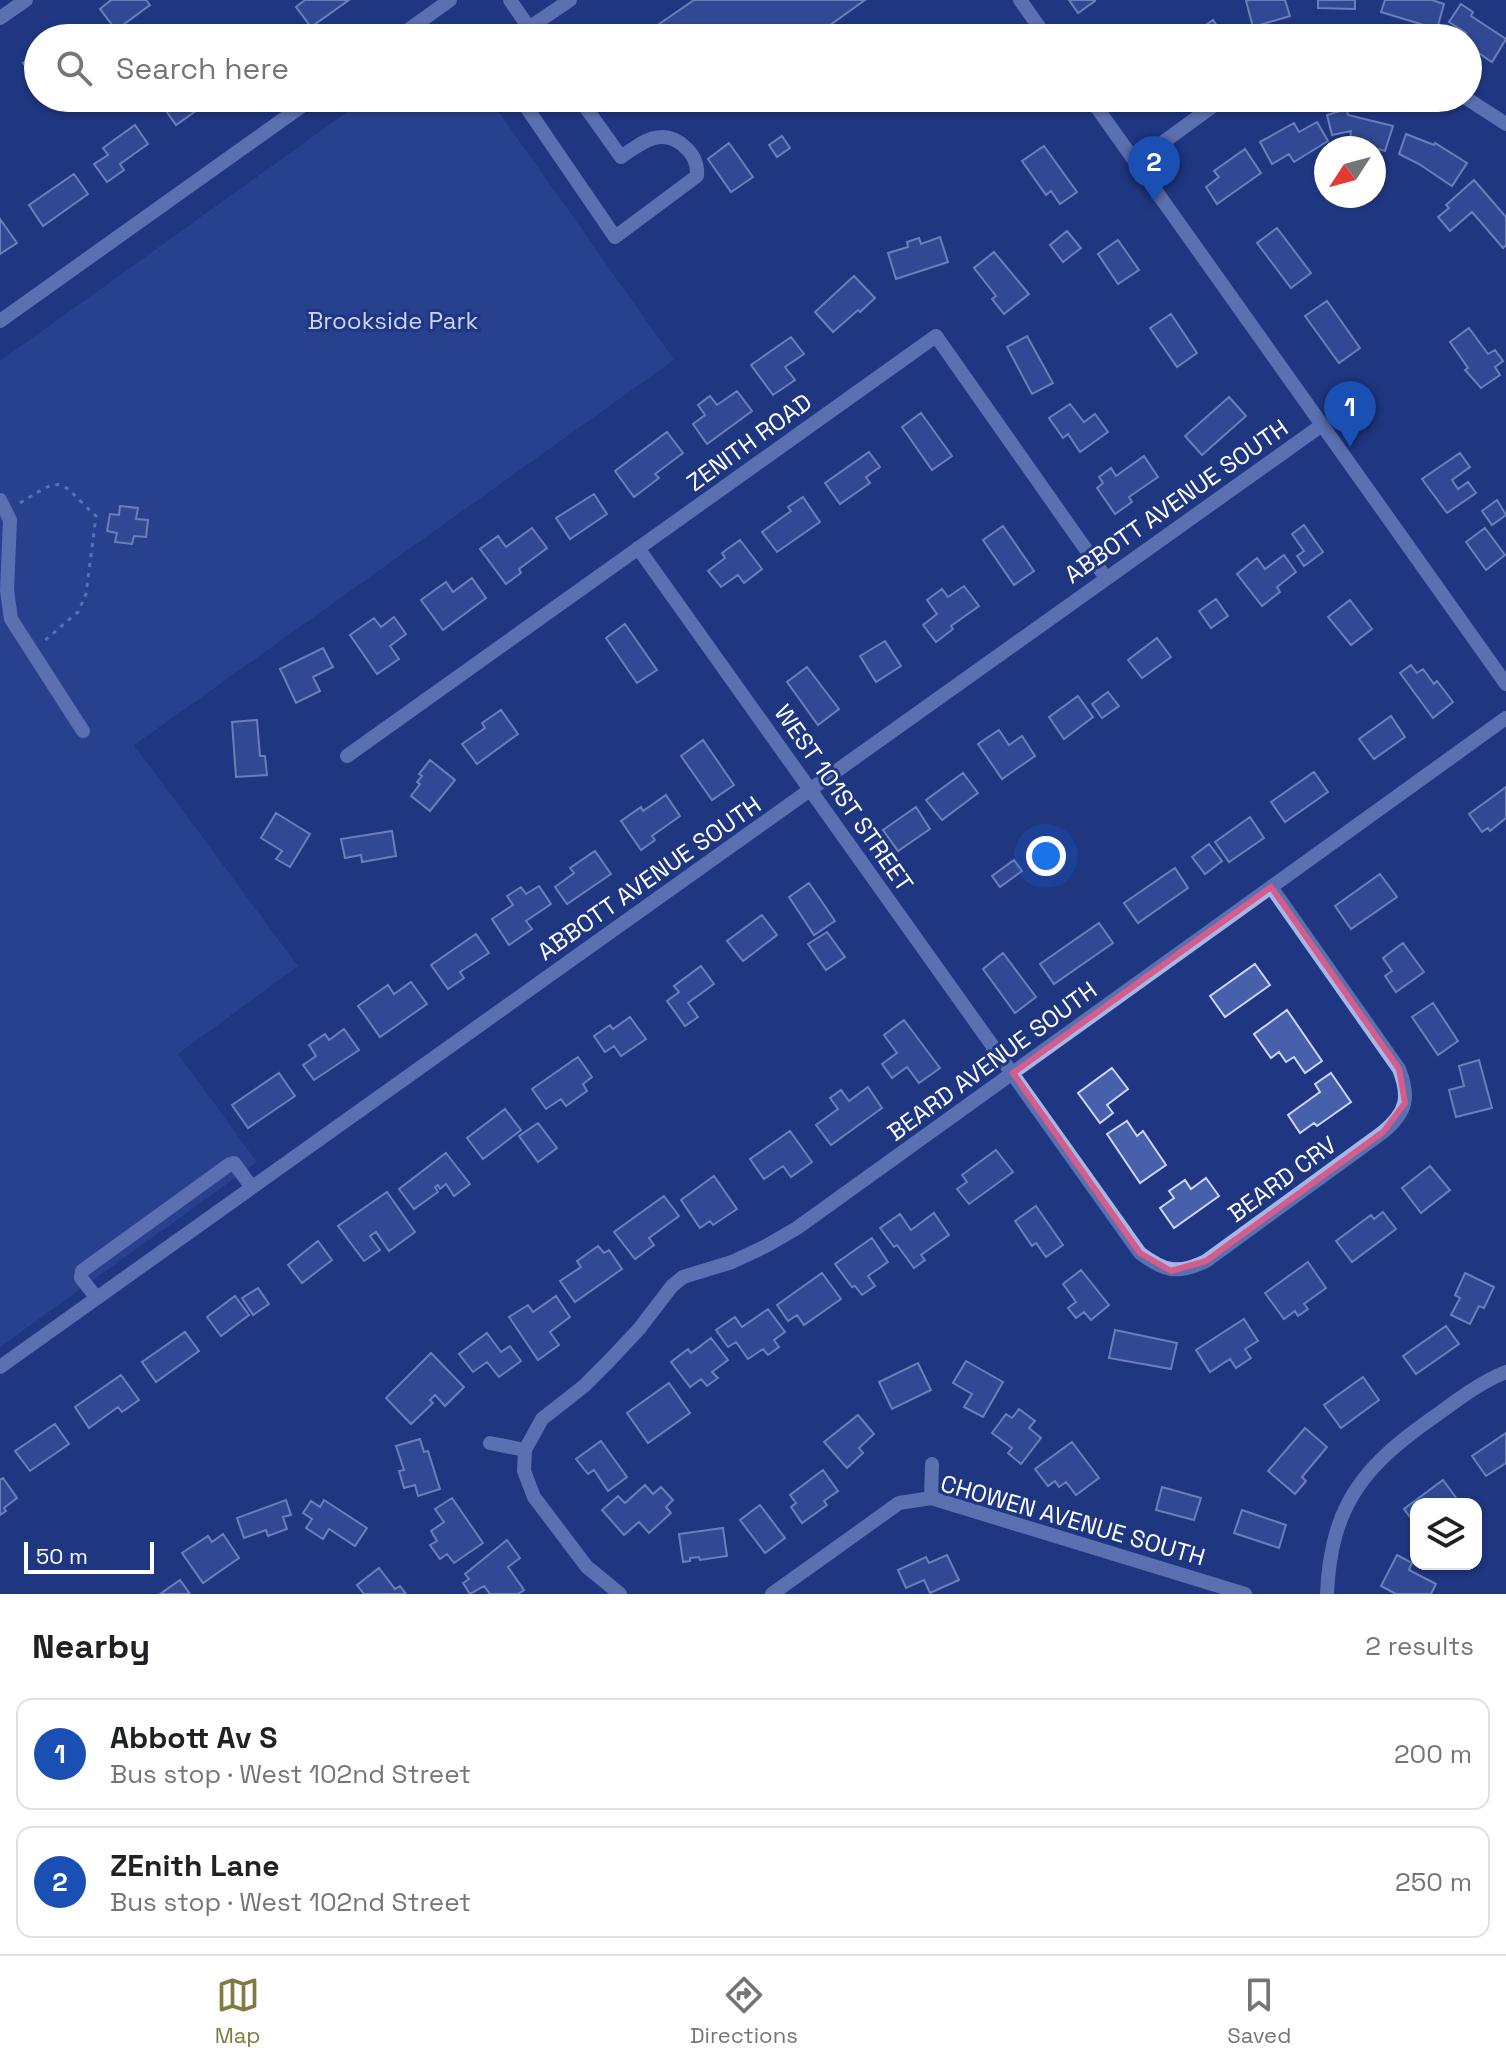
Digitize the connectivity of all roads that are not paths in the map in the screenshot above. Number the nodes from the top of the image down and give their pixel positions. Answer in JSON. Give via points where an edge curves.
{"nodes":[{"id":1,"x":26,"y":0,"type":"edge"},
{"id":2,"x":450,"y":0,"type":"edge"},
{"id":3,"x":510,"y":0,"type":"edge"},
{"id":4,"x":570,"y":0,"type":"edge"},
{"id":5,"x":1020,"y":0,"type":"edge"},
{"id":6,"x":0,"y":18,"type":"edge"},
{"id":7,"x":417,"y":24,"type":"edge"},
{"id":8,"x":527,"y":24,"type":"edge"},
{"id":9,"x":543,"y":24,"type":"edge"},
{"id":10,"x":1037,"y":24,"type":"edge"},
{"id":11,"x":1482,"y":108,"type":"edge"},
{"id":12,"x":293,"y":112,"type":"edge"},
{"id":13,"x":530,"y":112,"type":"edge"},
{"id":14,"x":589,"y":112,"type":"edge"},
{"id":15,"x":1100,"y":112,"type":"edge"},
{"id":16,"x":1205,"y":112,"type":"edge"},
{"id":17,"x":1506,"y":124,"type":"edge"},
{"id":18,"x":1136,"y":162,"type":"junction"},
{"id":19,"x":0,"y":321,"type":"edge"},
{"id":20,"x":1322,"y":425,"type":"junction"},
{"id":21,"x":3,"y":506,"type":"edge"},
{"id":22,"x":638,"y":548,"type":"junction"},
{"id":23,"x":1106,"y":578,"type":"junction"},
{"id":24,"x":1506,"y":684,"type":"edge"},
{"id":25,"x":1506,"y":718,"type":"edge"},
{"id":26,"x":83,"y":731,"type":"dead end"},
{"id":27,"x":347,"y":756,"type":"dead end"},
{"id":28,"x":811,"y":790,"type":"junction"},
{"id":29,"x":1271,"y":887,"type":"junction"},
{"id":30,"x":1013,"y":1073,"type":"junction"},
{"id":31,"x":251,"y":1186,"type":"junction"},
{"id":32,"x":96,"y":1297,"type":"junction"},
{"id":33,"x":0,"y":1367,"type":"edge"},
{"id":34,"x":1506,"y":1372,"type":"edge"},
{"id":35,"x":490,"y":1443,"type":"dead end"},
{"id":36,"x":525,"y":1450,"type":"junction"},
{"id":37,"x":932,"y":1464,"type":"dead end"},
{"id":38,"x":931,"y":1498,"type":"junction"},
{"id":39,"x":620,"y":1594,"type":"edge"},
{"id":40,"x":772,"y":1594,"type":"edge"},
{"id":41,"x":1245,"y":1594,"type":"edge"},
{"id":42,"x":1327,"y":1594,"type":"edge"}],
"edges":[{"from":1,"to":6,"type":"street"},
{"from":2,"to":7,"type":"street"},
{"from":3,"to":8,"type":"street"},
{"from":4,"to":9,"type":"street"},
{"from":5,"to":10,"type":"street"},
{"from":11,"to":17,"type":"street"},
{"from":12,"to":19,"type":"street"},
{"from":13,"to":14,"type":"street","via":[[615,237],[697,176],[698,166],[676,138],[659,136],[621,157]]},
{"from":15,"to":18,"type":"street"},
{"from":16,"to":18,"type":"street"},
{"from":18,"to":20,"type":"street"},
{"from":20,"to":23,"type":"street","name":"ABBOTT AVENUE SOUTH"},
{"from":20,"to":24,"type":"street"},
{"from":21,"to":26,"type":"street","via":[[10,520],[11,619]]},
{"from":22,"to":23,"type":"street","name":"ZENITH ROAD","via":[[936,336]]},
{"from":22,"to":27,"type":"street","name":"ZENITH ROAD"},
{"from":22,"to":28,"type":"street","name":"WEST 101ST STREET"},
{"from":23,"to":28,"type":"street","name":"ABBOTT AVENUE SOUTH"},
{"from":25,"to":29,"type":"street","name":"BEARD AVENUE SOUTH"},
{"from":28,"to":30,"type":"street","name":"WEST 101ST STREET"},
{"from":28,"to":31,"type":"street","name":"ABBOTT AVENUE SOUTH"},
{"from":29,"to":30,"type":"street","name":"BEARD AVENUE SOUTH"},
{"from":29,"to":30,"type":"street","name":"BEARD CRV","via":[[1399,1069],[1405,1103],[1398,1120],[1383,1132],[1218,1252],[1190,1269],[1171,1271],[1140,1253]]},
{"from":30,"to":36,"type":"street","name":"BEARD AVENUE SOUTH","via":[[797,1228],[732,1262],[683,1277],[610,1360],[542,1419]]},
{"from":31,"to":32,"type":"street","name":"ABBOTT AVENUE SOUTH"},
{"from":31,"to":32,"type":"street","via":[[230,1164],[82,1271],[81,1278]]},
{"from":32,"to":33,"type":"street","name":"ABBOTT AVENUE SOUTH"},
{"from":34,"to":42,"type":"street","via":[[1402,1439],[1357,1485],[1332,1544]]},
{"from":35,"to":36,"type":"street"},
{"from":36,"to":39,"type":"street","via":[[524,1471],[534,1497],[587,1567]]},
{"from":37,"to":38,"type":"street"},
{"from":38,"to":40,"type":"street","name":"CHOWEN AVENUE SOUTH","via":[[899,1503]]},
{"from":38,"to":41,"type":"street","name":"CHOWEN AVENUE SOUTH"}]}
